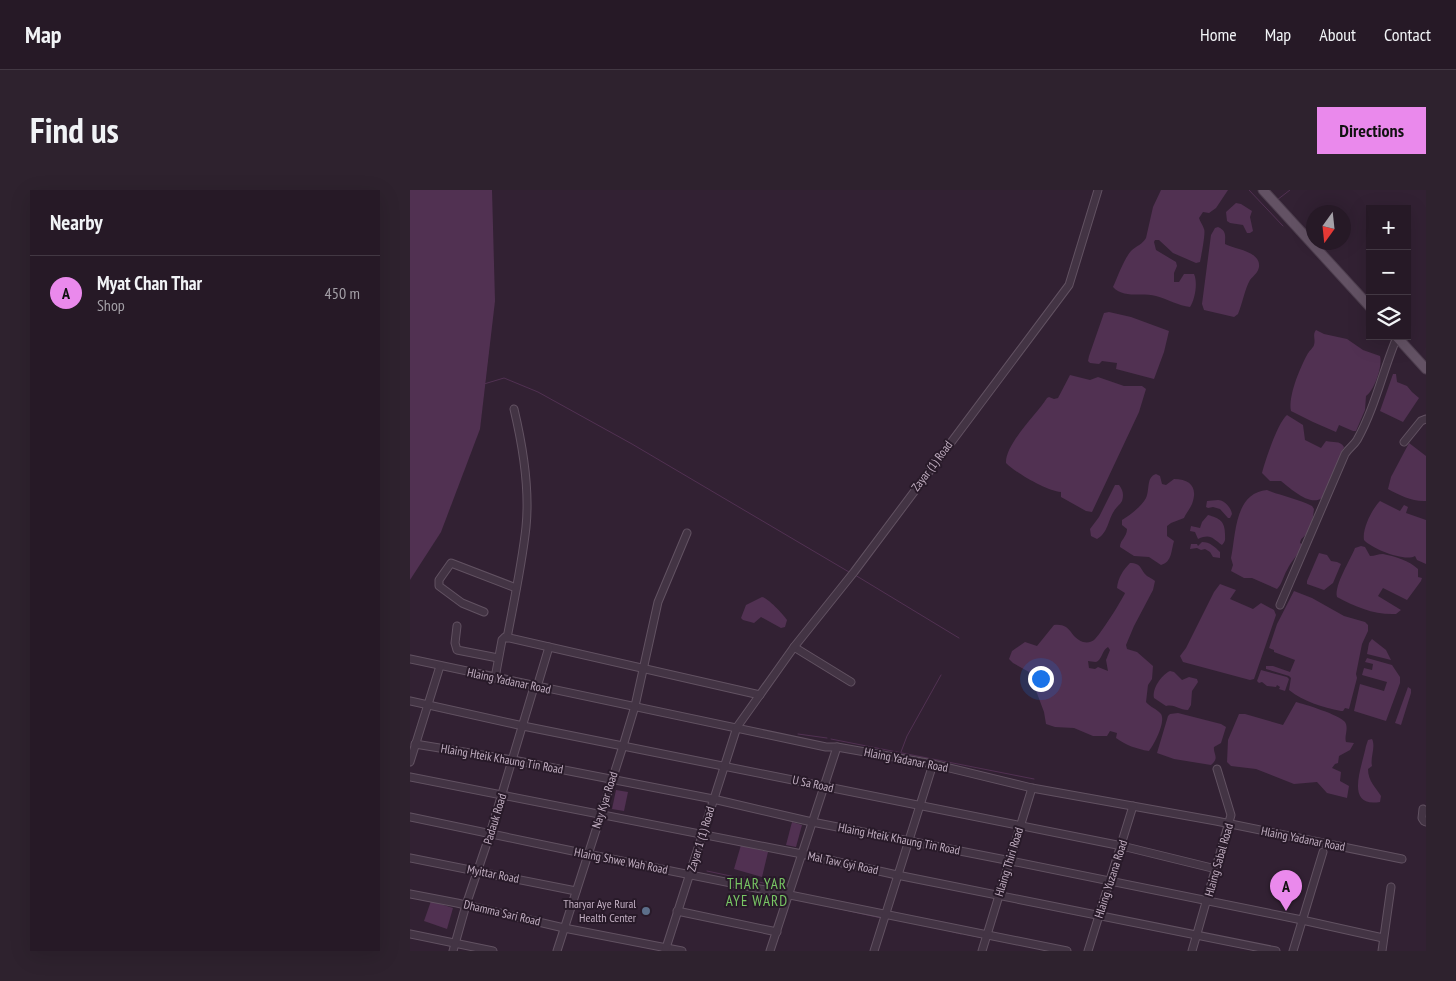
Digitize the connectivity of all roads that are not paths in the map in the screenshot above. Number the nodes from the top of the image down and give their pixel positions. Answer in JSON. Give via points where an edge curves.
{"nodes":[{"id":1,"x":1098,"y":190,"type":"edge"},
{"id":2,"x":1263,"y":190,"type":"edge"},
{"id":3,"x":1366,"y":303,"type":"edge"},
{"id":4,"x":1396,"y":340,"type":"edge"},
{"id":5,"x":1401,"y":340,"type":"edge"},
{"id":6,"x":1426,"y":369,"type":"edge"},
{"id":7,"x":514,"y":409,"type":"dead end"},
{"id":8,"x":1426,"y":419,"type":"edge"},
{"id":9,"x":1404,"y":442,"type":"dead end"},
{"id":10,"x":687,"y":533,"type":"dead end"},
{"id":11,"x":516,"y":588,"type":"junction"},
{"id":12,"x":1280,"y":605,"type":"dead end"},
{"id":13,"x":484,"y":612,"type":"dead end"},
{"id":14,"x":457,"y":626,"type":"dead end"},
{"id":15,"x":507,"y":638,"type":"junction"},
{"id":16,"x":548,"y":647,"type":"junction"},
{"id":17,"x":794,"y":647,"type":"junction"},
{"id":18,"x":498,"y":658,"type":"junction"},
{"id":19,"x":410,"y":659,"type":"edge"},
{"id":20,"x":440,"y":666,"type":"junction"},
{"id":21,"x":643,"y":668,"type":"junction"},
{"id":22,"x":495,"y":678,"type":"junction"},
{"id":23,"x":851,"y":682,"type":"dead end"},
{"id":24,"x":536,"y":687,"type":"junction"},
{"id":25,"x":760,"y":695,"type":"junction"},
{"id":26,"x":410,"y":701,"type":"edge"},
{"id":27,"x":428,"y":706,"type":"junction"},
{"id":28,"x":635,"y":706,"type":"junction"},
{"id":29,"x":523,"y":726,"type":"junction"},
{"id":30,"x":736,"y":728,"type":"junction"},
{"id":31,"x":414,"y":741,"type":"edge"},
{"id":32,"x":624,"y":746,"type":"junction"},
{"id":33,"x":837,"y":747,"type":"junction"},
{"id":34,"x":513,"y":760,"type":"junction"},
{"id":35,"x":410,"y":762,"type":"edge"},
{"id":36,"x":933,"y":764,"type":"junction"},
{"id":37,"x":723,"y":766,"type":"junction"},
{"id":38,"x":1217,"y":769,"type":"dead end"},
{"id":39,"x":410,"y":777,"type":"edge"},
{"id":40,"x":612,"y":780,"type":"junction"},
{"id":41,"x":824,"y":786,"type":"junction"},
{"id":42,"x":1032,"y":788,"type":"junction"},
{"id":43,"x":502,"y":796,"type":"junction"},
{"id":44,"x":713,"y":799,"type":"junction"},
{"id":45,"x":919,"y":806,"type":"junction"},
{"id":46,"x":1134,"y":806,"type":"junction"},
{"id":47,"x":1423,"y":809,"type":"dead end"},
{"id":48,"x":600,"y":816,"type":"junction"},
{"id":49,"x":410,"y":817,"type":"edge"},
{"id":50,"x":812,"y":822,"type":"junction"},
{"id":51,"x":1426,"y":822,"type":"edge"},
{"id":52,"x":1229,"y":824,"type":"junction"},
{"id":53,"x":1021,"y":826,"type":"junction"},
{"id":54,"x":490,"y":834,"type":"junction"},
{"id":55,"x":703,"y":835,"type":"junction"},
{"id":56,"x":908,"y":841,"type":"junction"},
{"id":57,"x":1122,"y":846,"type":"junction"},
{"id":58,"x":1323,"y":852,"type":"dead end"},
{"id":59,"x":588,"y":854,"type":"junction"},
{"id":60,"x":802,"y":854,"type":"junction"},
{"id":61,"x":410,"y":858,"type":"edge"},
{"id":62,"x":1402,"y":859,"type":"dead end"},
{"id":63,"x":1011,"y":860,"type":"junction"},
{"id":64,"x":1216,"y":869,"type":"junction"},
{"id":65,"x":478,"y":871,"type":"junction"},
{"id":66,"x":690,"y":874,"type":"junction"},
{"id":67,"x":897,"y":875,"type":"junction"},
{"id":68,"x":1110,"y":881,"type":"junction"},
{"id":69,"x":1391,"y":887,"type":"dead end"},
{"id":70,"x":576,"y":891,"type":"junction"},
{"id":71,"x":410,"y":894,"type":"edge"},
{"id":72,"x":788,"y":895,"type":"junction"},
{"id":73,"x":999,"y":895,"type":"junction"},
{"id":74,"x":1207,"y":901,"type":"junction"},
{"id":75,"x":466,"y":905,"type":"junction"},
{"id":76,"x":677,"y":911,"type":"junction"},
{"id":77,"x":1099,"y":916,"type":"junction"},
{"id":78,"x":885,"y":917,"type":"junction"},
{"id":79,"x":1302,"y":920,"type":"junction"},
{"id":80,"x":564,"y":928,"type":"junction"},
{"id":81,"x":777,"y":932,"type":"junction"},
{"id":82,"x":410,"y":934,"type":"edge"},
{"id":83,"x":1197,"y":935,"type":"junction"},
{"id":84,"x":986,"y":937,"type":"junction"},
{"id":85,"x":1383,"y":938,"type":"junction"},
{"id":86,"x":455,"y":947,"type":"edge"},
{"id":87,"x":665,"y":949,"type":"edge"},
{"id":88,"x":493,"y":951,"type":"edge"},
{"id":89,"x":557,"y":951,"type":"edge"},
{"id":90,"x":682,"y":951,"type":"edge"},
{"id":91,"x":770,"y":951,"type":"edge"},
{"id":92,"x":874,"y":951,"type":"edge"},
{"id":93,"x":982,"y":951,"type":"edge"},
{"id":94,"x":1067,"y":951,"type":"edge"},
{"id":95,"x":1088,"y":951,"type":"edge"},
{"id":96,"x":1192,"y":951,"type":"edge"},
{"id":97,"x":1276,"y":951,"type":"edge"},
{"id":98,"x":1294,"y":951,"type":"edge"},
{"id":99,"x":1382,"y":951,"type":"edge"}],
"edges":[{"from":1,"to":17,"type":"street","name":"Zayar (1) Road","via":[[1068,285]]},
{"from":2,"to":3,"type":"main road"},
{"from":4,"to":12,"type":"street","via":[[1371,408],[1357,440],[1345,454]]},
{"from":5,"to":6,"type":"main road"},
{"from":7,"to":11,"type":"street","via":[[522,445],[527,502]]},
{"from":8,"to":9,"type":"street"},
{"from":10,"to":21,"type":"street","name":"Nay Kyar Road","via":[[658,602]]},
{"from":11,"to":13,"type":"street","via":[[451,563],[439,580],[439,586],[462,603]]},
{"from":11,"to":15,"type":"street"},
{"from":14,"to":18,"type":"street","via":[[455,643],[458,650]]},
{"from":15,"to":16,"type":"street"},
{"from":15,"to":18,"type":"street","via":[[502,640]]},
{"from":16,"to":21,"type":"street"},
{"from":16,"to":24,"type":"street","name":"Padauk Road"},
{"from":17,"to":23,"type":"street"},
{"from":17,"to":25,"type":"street","name":"Zayar (1) Road"},
{"from":18,"to":22,"type":"street"},
{"from":19,"to":20,"type":"street","name":"Hlaing Yadanar Road"},
{"from":20,"to":22,"type":"street","name":"Hlaing Yadanar Road"},
{"from":20,"to":27,"type":"street"},
{"from":21,"to":25,"type":"street"},
{"from":21,"to":28,"type":"street","name":"Nay Kyar Road"},
{"from":22,"to":24,"type":"street","name":"Hlaing Yadanar Road"},
{"from":24,"to":28,"type":"street","name":"Hlaing Yadanar Road"},
{"from":24,"to":29,"type":"street","name":"Padauk Road"},
{"from":25,"to":30,"type":"street","name":"Zayar (1) Road"},
{"from":26,"to":27,"type":"street","name":"U Sa Road"},
{"from":27,"to":29,"type":"street","name":"U Sa Road"},
{"from":27,"to":31,"type":"street"},
{"from":28,"to":30,"type":"street","name":"Hlaing Yadanar Road"},
{"from":28,"to":32,"type":"street","name":"Nay Kyar Road"},
{"from":29,"to":32,"type":"street","name":"U Sa Road"},
{"from":29,"to":34,"type":"street","name":"Padauk Road"},
{"from":30,"to":33,"type":"street","name":"Hlaing Yadanar Road"},
{"from":30,"to":37,"type":"street","name":"Zayar 1 (1) Road"},
{"from":31,"to":34,"type":"street","name":"Hlaing Hteik Khaung Tin Road"},
{"from":31,"to":35,"type":"street"},
{"from":32,"to":37,"type":"street","name":"U Sa Road"},
{"from":32,"to":40,"type":"street","name":"Nay Kyar Road"},
{"from":33,"to":36,"type":"street","name":"Hlaing Yadanar Road"},
{"from":33,"to":41,"type":"street"},
{"from":34,"to":40,"type":"street","name":"Hlaing Hteik Khaung Tin Road"},
{"from":34,"to":43,"type":"street","name":"Padauk Road"},
{"from":36,"to":42,"type":"street","name":"Hlaing Yadanar Road"},
{"from":36,"to":45,"type":"street"},
{"from":37,"to":41,"type":"street","name":"U Sa Road"},
{"from":37,"to":44,"type":"street","name":"Zayar 1 (1) Road"},
{"from":38,"to":52,"type":"street","name":"Hlaing Sabal Road","via":[[1231,815]]},
{"from":39,"to":43,"type":"street","name":"Mal Taw Gyi Road"},
{"from":40,"to":44,"type":"street","name":"Hlaing Hteik Khaung Tin Road"},
{"from":40,"to":48,"type":"street","name":"Nay Kyar Road"},
{"from":41,"to":45,"type":"street","name":"U Sa Road"},
{"from":41,"to":50,"type":"street"},
{"from":42,"to":46,"type":"street","name":"Hlaing Yadanar Road"},
{"from":42,"to":53,"type":"street","name":"Hlaing Thiri Road"},
{"from":43,"to":48,"type":"street","name":"Mal Taw Gyi Road"},
{"from":43,"to":54,"type":"street","name":"Padauk Road"},
{"from":44,"to":50,"type":"street","name":"Hlaing Hteik Khaung Tin Road"},
{"from":44,"to":55,"type":"street","name":"Zayar 1 (1) Road"},
{"from":45,"to":53,"type":"street","name":"U Sa Road"},
{"from":45,"to":56,"type":"street"},
{"from":46,"to":52,"type":"street","name":"Hlaing Yadanar Road"},
{"from":46,"to":57,"type":"street","name":"Hlaing Yuzana Road"},
{"from":47,"to":51,"type":"street","via":[[1422,818]]},
{"from":48,"to":55,"type":"street","name":"Mal Taw Gyi Road"},
{"from":48,"to":59,"type":"street","name":"Nay Kyar Road"},
{"from":49,"to":54,"type":"street","name":"Hlaing Shwe Wah Road"},
{"from":50,"to":56,"type":"street","name":"Hlaing Hteik Khaung Tin Road"},
{"from":50,"to":60,"type":"street"},
{"from":52,"to":62,"type":"street","name":"Hlaing Yadanar Road"},
{"from":52,"to":64,"type":"street","name":"Hlaing Sabal Road"},
{"from":53,"to":57,"type":"street","name":"U Sa Road"},
{"from":53,"to":63,"type":"street","name":"Hlaing Thiri Road"},
{"from":54,"to":59,"type":"street","name":"Hlaing Shwe Wah Road"},
{"from":54,"to":65,"type":"street","name":"Padauk Road"},
{"from":55,"to":60,"type":"street","name":"Mal Taw Gyi Road"},
{"from":55,"to":66,"type":"street","name":"Zayar 1 (1) Road"},
{"from":56,"to":63,"type":"street","name":"Hlaing Hteik Khaung Tin Road"},
{"from":56,"to":67,"type":"street"},
{"from":57,"to":64,"type":"street","name":"U Sa Road"},
{"from":57,"to":68,"type":"street","name":"Hlaing Yuzana Road"},
{"from":58,"to":79,"type":"street"},
{"from":59,"to":66,"type":"street","name":"Hlaing Shwe Wah Road"},
{"from":59,"to":70,"type":"street","name":"Nay Kyar Road"},
{"from":60,"to":67,"type":"street","name":"Mal Taw Gyi Road"},
{"from":60,"to":72,"type":"street"},
{"from":61,"to":65,"type":"street","name":"Myittar Road"},
{"from":63,"to":68,"type":"street","name":"Hlaing Hteik Khaung Tin Road"},
{"from":63,"to":73,"type":"street","name":"Hlaing Thiri Road"},
{"from":64,"to":74,"type":"street","name":"Hlaing Sabal Road"},
{"from":65,"to":70,"type":"street","name":"Myittar Road"},
{"from":65,"to":75,"type":"street","name":"Padauk Road"},
{"from":66,"to":72,"type":"street","name":"Hlaing Shwe Wah Road"},
{"from":66,"to":76,"type":"street","name":"Zayar 1 (1) Road"},
{"from":67,"to":73,"type":"street","name":"Mal Taw Gyi Road"},
{"from":67,"to":78,"type":"street"},
{"from":68,"to":74,"type":"street","name":"Hlaing Hteik Khaung Tin Road"},
{"from":68,"to":77,"type":"street","name":"Hlaing Yuzana Road"},
{"from":69,"to":85,"type":"street"},
{"from":70,"to":80,"type":"street","name":"Nay Kyar Road"},
{"from":71,"to":75,"type":"street","name":"Dhamma Sari Road"},
{"from":72,"to":78,"type":"street","name":"Hlaing Shwe Wah Road"},
{"from":72,"to":81,"type":"street"},
{"from":73,"to":77,"type":"street","name":"Mal Taw Gyi Road"},
{"from":73,"to":84,"type":"street","name":"Hlaing Thiri Road"},
{"from":74,"to":79,"type":"street","name":"Hlaing Hteik Khaung Tin Road"},
{"from":74,"to":83,"type":"street","name":"Hlaing Sabal Road"},
{"from":75,"to":80,"type":"street","name":"Dhamma Sari Road"},
{"from":75,"to":86,"type":"street","name":"Padauk Road"},
{"from":76,"to":81,"type":"street"},
{"from":76,"to":87,"type":"street","name":"Zayar 1 (1) Road"},
{"from":77,"to":83,"type":"street","name":"Mal Taw Gyi Road"},
{"from":77,"to":95,"type":"street","name":"Hlaing Yuzana Road"},
{"from":78,"to":84,"type":"street","name":"Hlaing Shwe Wah Road"},
{"from":78,"to":92,"type":"street"},
{"from":79,"to":85,"type":"street","name":"Hlaing Hteik Khaung Tin Road"},
{"from":79,"to":98,"type":"street"},
{"from":80,"to":87,"type":"street","name":"Dhamma Sari Road"},
{"from":80,"to":89,"type":"street","name":"Nay Kyar Road"},
{"from":81,"to":91,"type":"street"},
{"from":82,"to":86,"type":"street"},
{"from":83,"to":96,"type":"street","name":"Hlaing Sabal Road"},
{"from":83,"to":97,"type":"street","name":"Mal Taw Gyi Road"},
{"from":84,"to":93,"type":"street","name":"Hlaing Thiri Road"},
{"from":84,"to":94,"type":"street","name":"Hlaing Shwe Wah Road"},
{"from":85,"to":99,"type":"street"},
{"from":86,"to":88,"type":"street"},
{"from":87,"to":90,"type":"street","name":"Dhamma Sari Road"}]}
